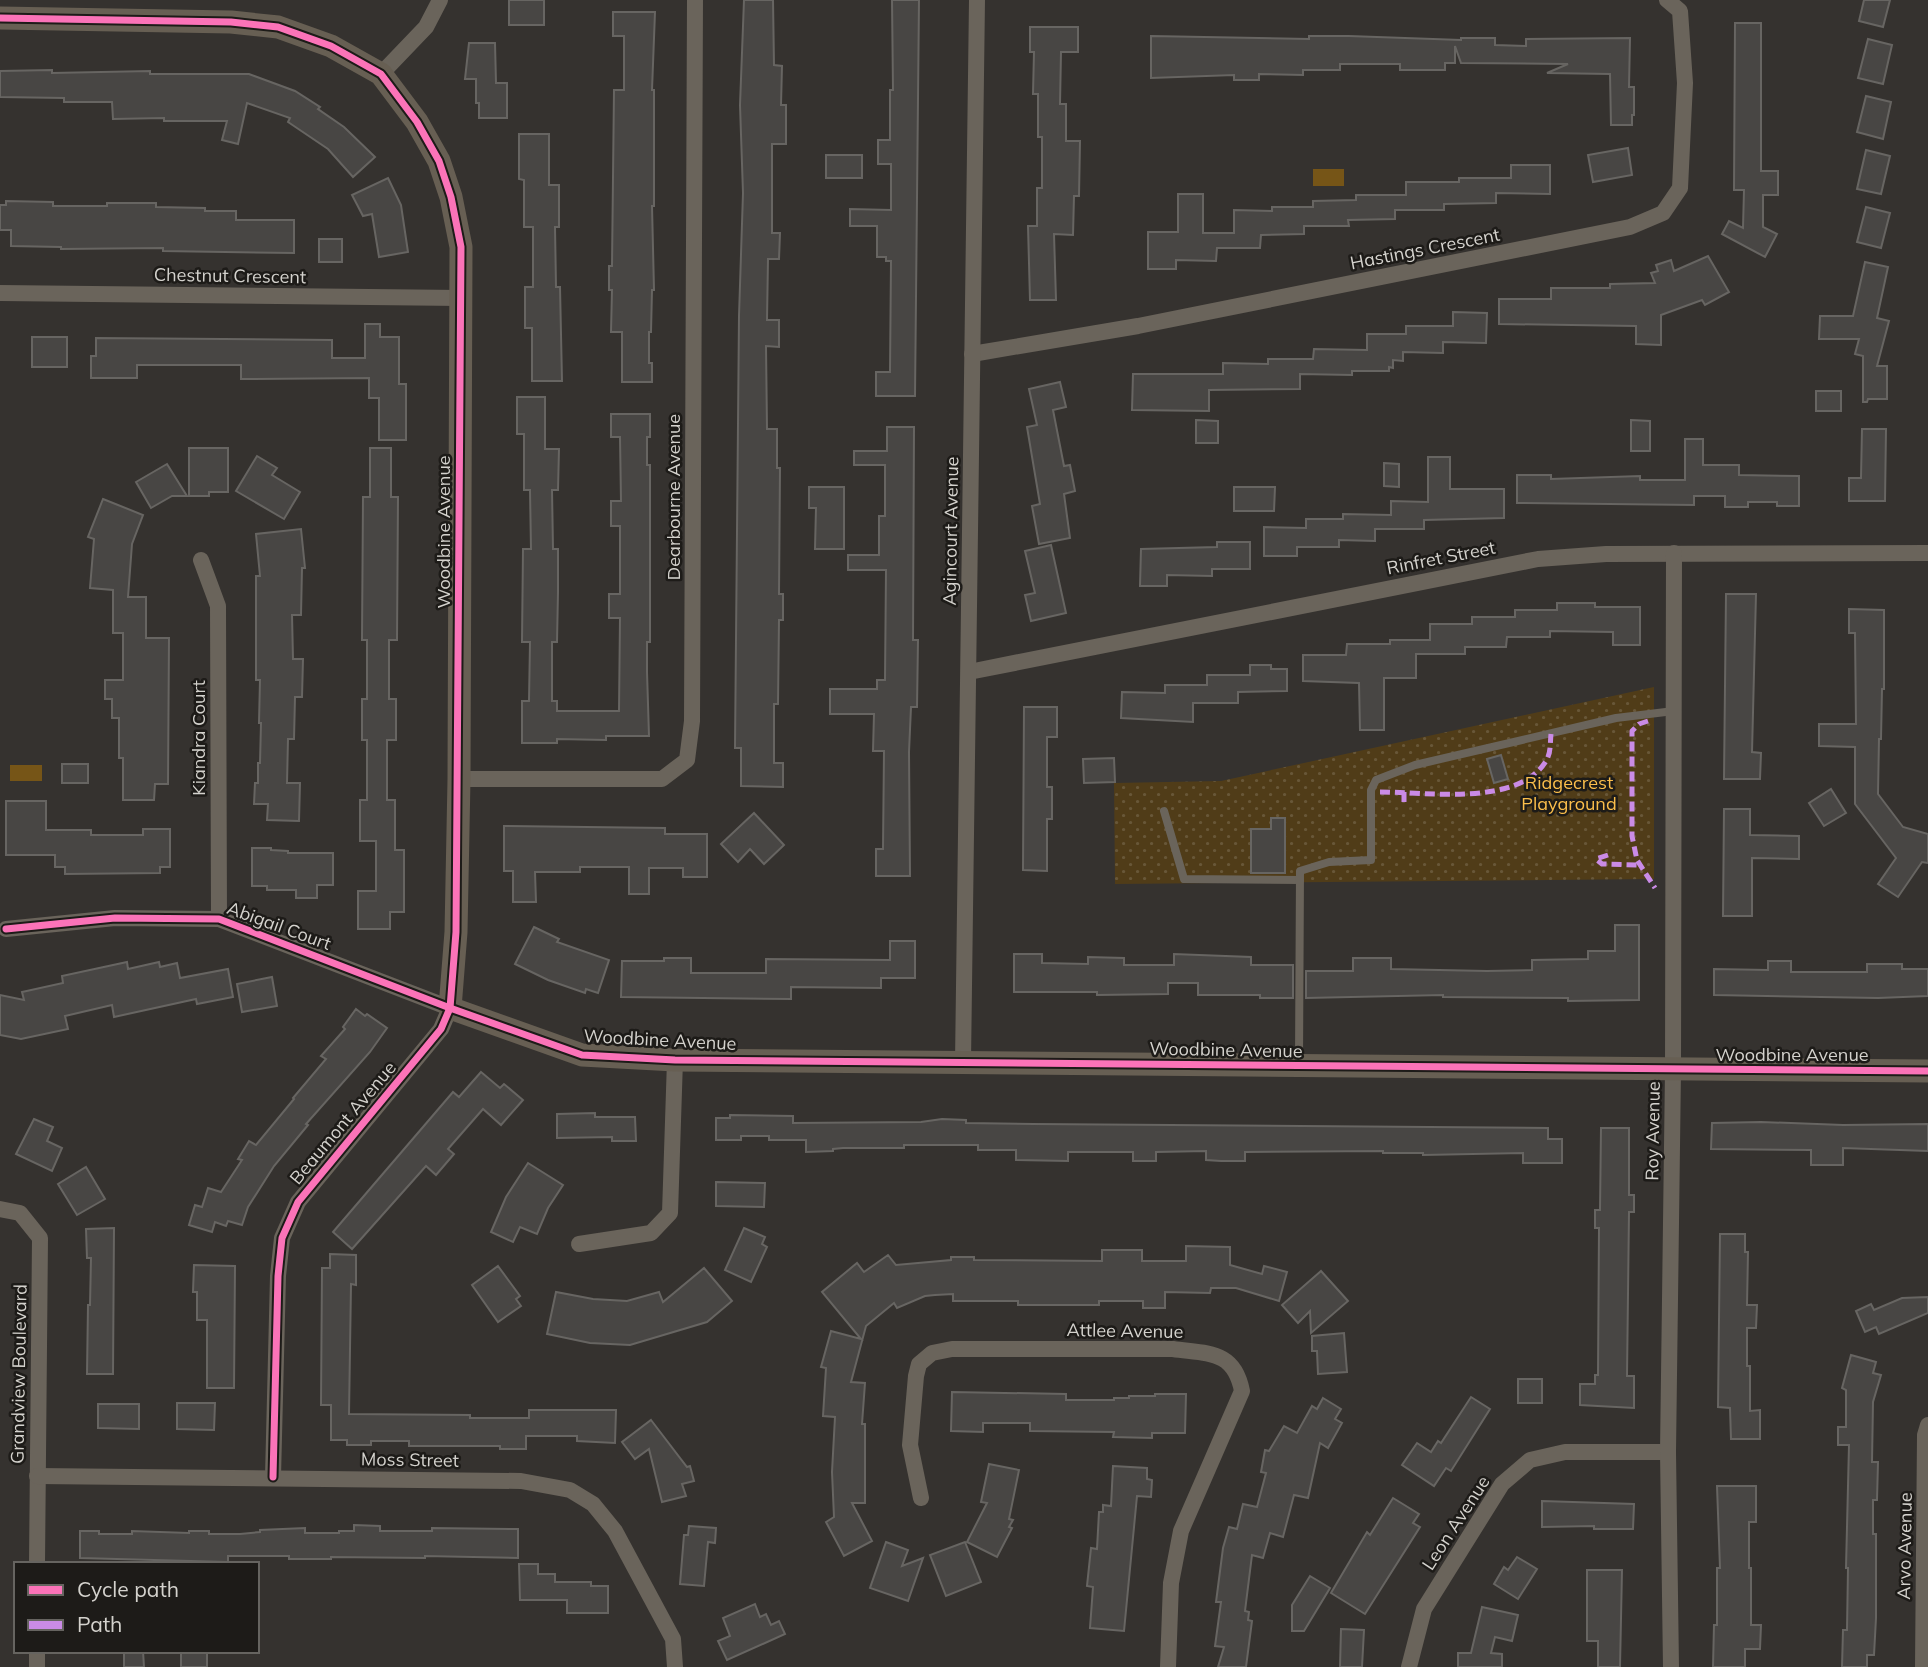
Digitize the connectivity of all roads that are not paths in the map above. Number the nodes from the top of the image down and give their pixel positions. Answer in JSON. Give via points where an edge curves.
{"nodes":[{"id":1,"x":440,"y":0,"type":"edge"},
{"id":2,"x":695,"y":0,"type":"edge"},
{"id":3,"x":977,"y":0,"type":"edge"},
{"id":4,"x":1667,"y":0,"type":"edge"},
{"id":5,"x":0,"y":18,"type":"edge"},
{"id":6,"x":381,"y":74,"type":"junction"},
{"id":7,"x":0,"y":293,"type":"edge"},
{"id":8,"x":461,"y":298,"type":"junction"},
{"id":9,"x":972,"y":354,"type":"junction"},
{"id":10,"x":1674,"y":553,"type":"junction"},
{"id":11,"x":1928,"y":553,"type":"edge"},
{"id":12,"x":201,"y":560,"type":"dead end"},
{"id":13,"x":969,"y":672,"type":"junction"},
{"id":14,"x":1674,"y":711,"type":"junction"},
{"id":15,"x":459,"y":779,"type":"junction"},
{"id":16,"x":1164,"y":811,"type":"dead end"},
{"id":17,"x":1300,"y":880,"type":"junction"},
{"id":18,"x":219,"y":919,"type":"junction"},
{"id":19,"x":6,"y":929,"type":"dead end"},
{"id":20,"x":450,"y":1007,"type":"junction"},
{"id":21,"x":675,"y":1060,"type":"junction"},
{"id":22,"x":963,"y":1062,"type":"junction"},
{"id":23,"x":1299,"y":1066,"type":"junction"},
{"id":24,"x":1674,"y":1070,"type":"junction"},
{"id":25,"x":1928,"y":1071,"type":"edge"},
{"id":26,"x":0,"y":1209,"type":"edge"},
{"id":27,"x":579,"y":1244,"type":"dead end"},
{"id":28,"x":1928,"y":1425,"type":"edge"},
{"id":29,"x":1668,"y":1452,"type":"junction"},
{"id":30,"x":37,"y":1476,"type":"junction"},
{"id":31,"x":273,"y":1477,"type":"junction"},
{"id":32,"x":920,"y":1498,"type":"dead end"},
{"id":33,"x":37,"y":1562,"type":"edge"},
{"id":34,"x":675,"y":1667,"type":"edge"},
{"id":35,"x":1168,"y":1667,"type":"edge"},
{"id":36,"x":1409,"y":1667,"type":"edge"},
{"id":37,"x":1671,"y":1667,"type":"edge"},
{"id":38,"x":1923,"y":1667,"type":"edge"}],
"edges":[{"from":1,"to":6,"type":"street","via":[[426,27]]},
{"from":2,"to":15,"type":"street","name":"Dearbourne Avenue","via":[[692,721],[687,760],[662,779]]},
{"from":3,"to":9,"type":"street","name":"Agincourt Avenue"},
{"from":4,"to":9,"type":"street","name":"Hastings Crescent","via":[[1680,12],[1685,83],[1680,188],[1663,213],[1630,227],[1138,326]]},
{"from":5,"to":6,"type":"street","name":"Woodbine Avenue","via":[[278,27],[331,46]]},
{"from":6,"to":8,"type":"street","name":"Woodbine Avenue","via":[[439,161],[461,247]]},
{"from":7,"to":8,"type":"street","name":"Chestnut Crescent"},
{"from":8,"to":15,"type":"street","name":"Woodbine Avenue"},
{"from":9,"to":13,"type":"street","name":"Agincourt Avenue"},
{"from":10,"to":11,"type":"street","name":"Rinfret Street"},
{"from":10,"to":13,"type":"street","name":"Rinfret Street","via":[[1538,559]]},
{"from":10,"to":14,"type":"street","name":"Roy Avenue"},
{"from":12,"to":18,"type":"street","name":"Kiandra Court","via":[[218,606]]},
{"from":13,"to":22,"type":"street","name":"Agincourt Avenue"},
{"from":14,"to":17,"type":"lane","via":[[1616,718],[1415,765],[1376,780],[1371,790],[1371,860],[1329,862],[1300,871]]},
{"from":14,"to":24,"type":"street","name":"Roy Avenue"},
{"from":15,"to":20,"type":"street","name":"Woodbine Avenue"},
{"from":16,"to":17,"type":"lane","via":[[1184,879]]},
{"from":17,"to":23,"type":"lane"},
{"from":18,"to":19,"type":"street","name":"Abigail Court","via":[[116,918]]},
{"from":18,"to":20,"type":"street","name":"Abigail Court"},
{"from":20,"to":21,"type":"street","name":"Woodbine Avenue","via":[[582,1055]]},
{"from":20,"to":31,"type":"street","name":"Beaumont Avenue","via":[[441,1029],[298,1202],[282,1238]]},
{"from":21,"to":22,"type":"street","name":"Woodbine Avenue"},
{"from":21,"to":27,"type":"street","via":[[670,1213],[651,1233]]},
{"from":22,"to":23,"type":"street","name":"Woodbine Avenue"},
{"from":23,"to":24,"type":"street","name":"Woodbine Avenue"},
{"from":24,"to":25,"type":"street","name":"Woodbine Avenue"},
{"from":24,"to":29,"type":"street","name":"Roy Avenue"},
{"from":26,"to":30,"type":"street","name":"Grandview Boulevard","via":[[20,1213],[40,1238]]},
{"from":28,"to":38,"type":"street","name":"Arvo Avenue"},
{"from":29,"to":36,"type":"street","name":"Leon Avenue","via":[[1565,1452],[1530,1460],[1502,1485],[1424,1609]]},
{"from":29,"to":37,"type":"street","name":"Roy Avenue"},
{"from":30,"to":31,"type":"street","name":"Moss Street"},
{"from":30,"to":33,"type":"street","name":"Grandview Boulevard"},
{"from":31,"to":34,"type":"street","name":"Moss Street","via":[[521,1481],[570,1490],[593,1504],[615,1531],[673,1639]]},
{"from":32,"to":35,"type":"street","name":"Attlee Avenue","via":[[910,1446],[916,1376],[919,1364],[932,1353],[952,1349],[1173,1349],[1228,1361],[1239,1375],[1242,1391],[1181,1531],[1171,1583]]}]}
